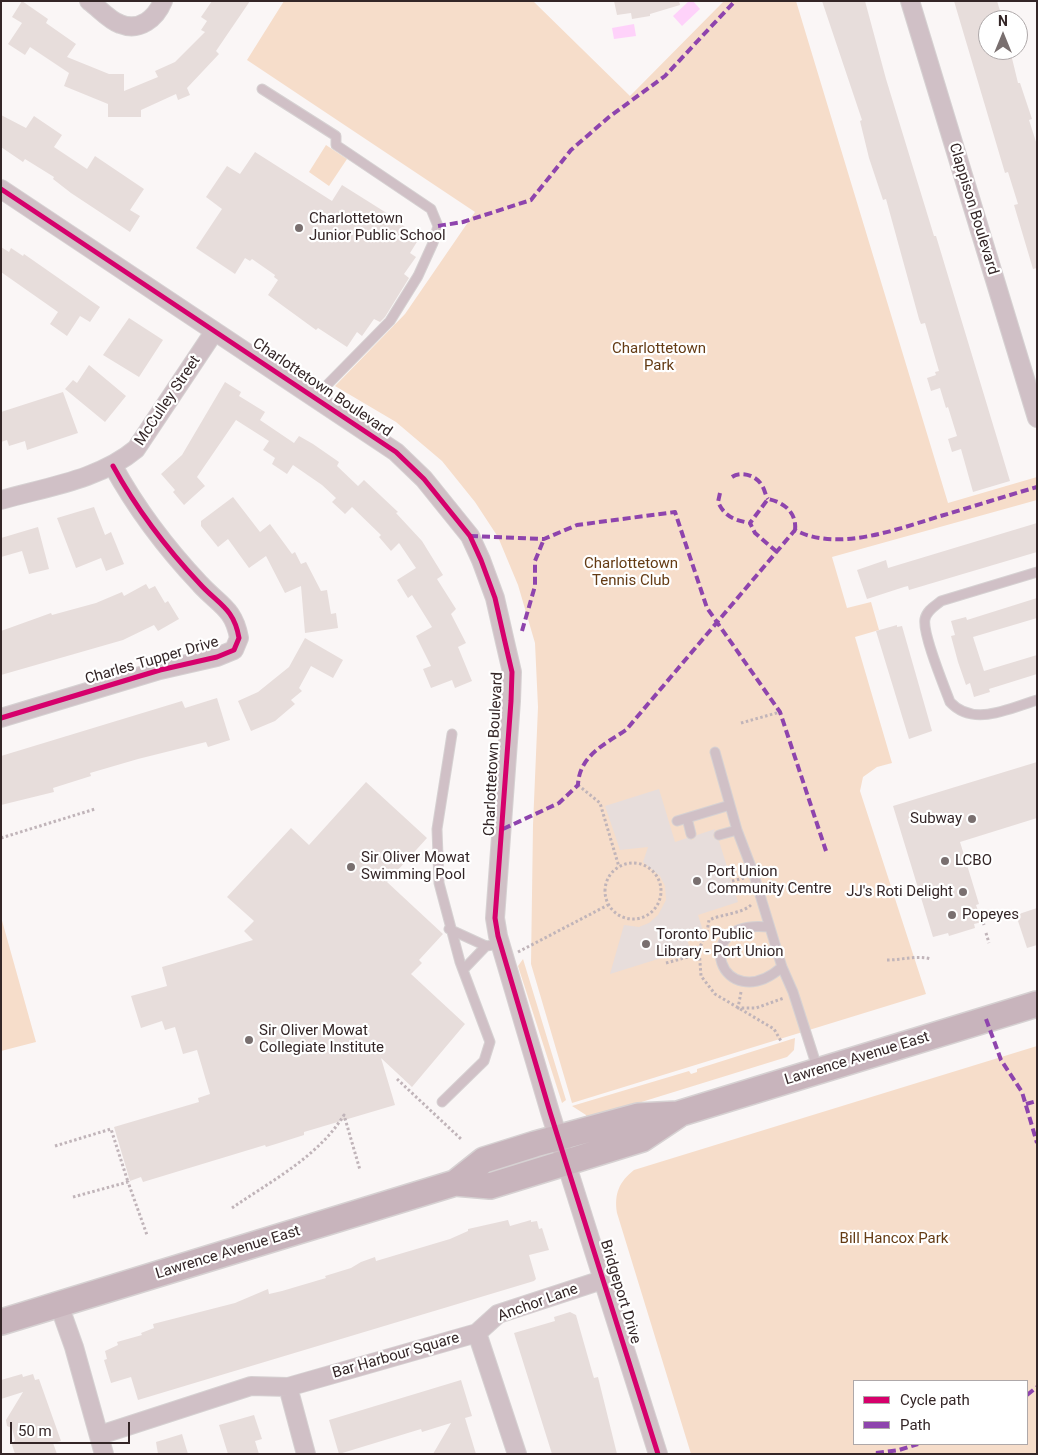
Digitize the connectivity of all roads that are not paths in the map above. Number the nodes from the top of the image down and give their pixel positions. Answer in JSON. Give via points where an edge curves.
{"nodes":[{"id":1,"x":89,"y":1,"type":"edge"},
{"id":2,"x":163,"y":1,"type":"edge"},
{"id":3,"x":910,"y":1,"type":"edge"},
{"id":4,"x":262,"y":89,"type":"dead end"},
{"id":5,"x":1,"y":189,"type":"edge"},
{"id":6,"x":214,"y":332,"type":"junction"},
{"id":7,"x":316,"y":399,"type":"junction"},
{"id":8,"x":1037,"y":418,"type":"edge"},
{"id":9,"x":114,"y":466,"type":"junction"},
{"id":10,"x":1,"y":500,"type":"edge"},
{"id":11,"x":1037,"y":572,"type":"edge"},
{"id":12,"x":1037,"y":700,"type":"edge"},
{"id":13,"x":1,"y":718,"type":"edge"},
{"id":14,"x":452,"y":734,"type":"dead end"},
{"id":15,"x":715,"y":752,"type":"dead end"},
{"id":16,"x":730,"y":805,"type":"junction"},
{"id":17,"x":687,"y":818,"type":"junction"},
{"id":18,"x":677,"y":821,"type":"dead end"},
{"id":19,"x":737,"y":830,"type":"junction"},
{"id":20,"x":691,"y":834,"type":"dead end"},
{"id":21,"x":719,"y":835,"type":"dead end"},
{"id":22,"x":769,"y":927,"type":"junction"},
{"id":23,"x":450,"y":929,"type":"junction"},
{"id":24,"x":497,"y":949,"type":"junction"},
{"id":25,"x":782,"y":968,"type":"junction"},
{"id":26,"x":463,"y":970,"type":"junction"},
{"id":27,"x":1037,"y":1004,"type":"edge"},
{"id":28,"x":818,"y":1071,"type":"junction"},
{"id":29,"x":442,"y":1102,"type":"dead end"},
{"id":30,"x":678,"y":1114,"type":"junction"},
{"id":31,"x":559,"y":1138,"type":"junction"},
{"id":32,"x":567,"y":1162,"type":"junction"},
{"id":33,"x":455,"y":1183,"type":"junction"},
{"id":34,"x":602,"y":1280,"type":"junction"},
{"id":35,"x":59,"y":1305,"type":"junction"},
{"id":36,"x":1,"y":1322,"type":"edge"},
{"id":37,"x":477,"y":1333,"type":"junction"},
{"id":38,"x":288,"y":1387,"type":"junction"},
{"id":39,"x":100,"y":1435,"type":"junction"},
{"id":40,"x":104,"y":1454,"type":"edge"},
{"id":41,"x":306,"y":1454,"type":"edge"},
{"id":42,"x":517,"y":1454,"type":"edge"},
{"id":43,"x":658,"y":1454,"type":"edge"}],
"edges":[{"from":1,"to":2,"type":"street","via":[[121,25],[148,23]]},
{"from":3,"to":8,"type":"street","name":"Clappison Boulevard"},
{"from":4,"to":7,"type":"lane","via":[[336,136],[336,145],[431,209],[438,226],[434,243],[418,276],[390,321]]},
{"from":5,"to":6,"type":"street","name":"Charlottetown Boulevard"},
{"from":6,"to":7,"type":"street","name":"Charlottetown Boulevard"},
{"from":6,"to":9,"type":"street","name":"McCulley Street","via":[[136,449]]},
{"from":7,"to":24,"type":"street","name":"Charlottetown Boulevard","via":[[396,452],[424,479],[470,536],[495,598],[512,672],[495,918]]},
{"from":9,"to":10,"type":"street","name":"McCulley Street"},
{"from":9,"to":13,"type":"street","name":"Charles Tupper Drive","via":[[137,504],[172,550],[200,585],[233,616],[239,638],[234,650]]},
{"from":11,"to":12,"type":"lane","via":[[941,601],[929,610],[925,620],[950,702],[957,710],[966,715],[981,716]]},
{"from":14,"to":23,"type":"lane","via":[[437,829],[439,883]]},
{"from":15,"to":16,"type":"lane"},
{"from":16,"to":17,"type":"lane"},
{"from":16,"to":19,"type":"lane"},
{"from":17,"to":18,"type":"lane"},
{"from":17,"to":20,"type":"lane"},
{"from":19,"to":21,"type":"lane"},
{"from":19,"to":22,"type":"lane"},
{"from":22,"to":25,"type":"lane"},
{"from":22,"to":25,"type":"lane","via":[[744,928],[730,934],[719,954],[733,978],[748,984],[760,982]]},
{"from":23,"to":24,"type":"lane"},
{"from":23,"to":26,"type":"lane"},
{"from":24,"to":26,"type":"lane"},
{"from":24,"to":31,"type":"street","name":"Charlottetown Boulevard","via":[[532,1042]]},
{"from":25,"to":28,"type":"lane"},
{"from":26,"to":29,"type":"lane","via":[[490,1042],[484,1061]]},
{"from":27,"to":28,"type":"main road","name":"Lawrence Avenue East"},
{"from":28,"to":30,"type":"main road","name":"Lawrence Avenue East"},
{"from":30,"to":31,"type":"main road","name":"Lawrence Avenue East","via":[[638,1116]]},
{"from":30,"to":32,"type":"main road","name":"Lawrence Avenue East","via":[[642,1139]]},
{"from":31,"to":32,"type":"street","name":"Bridgeport Drive"},
{"from":31,"to":33,"type":"main road","name":"Lawrence Avenue East","via":[[484,1160]]},
{"from":32,"to":33,"type":"main road","name":"Lawrence Avenue East","via":[[490,1186]]},
{"from":32,"to":34,"type":"street","name":"Bridgeport Drive"},
{"from":33,"to":35,"type":"main road","name":"Lawrence Avenue East"},
{"from":34,"to":37,"type":"street","name":"Anchor Lane","via":[[498,1314]]},
{"from":34,"to":43,"type":"street","name":"Bridgeport Drive"},
{"from":35,"to":36,"type":"main road","name":"Lawrence Avenue East"},
{"from":35,"to":39,"type":"street"},
{"from":37,"to":38,"type":"street","name":"Bar Harbour Square"},
{"from":37,"to":42,"type":"street","name":"Bar Harbour Square"},
{"from":38,"to":39,"type":"street","name":"Bar Harbour Square","via":[[252,1386]]},
{"from":38,"to":41,"type":"street"},
{"from":39,"to":40,"type":"street"}]}
